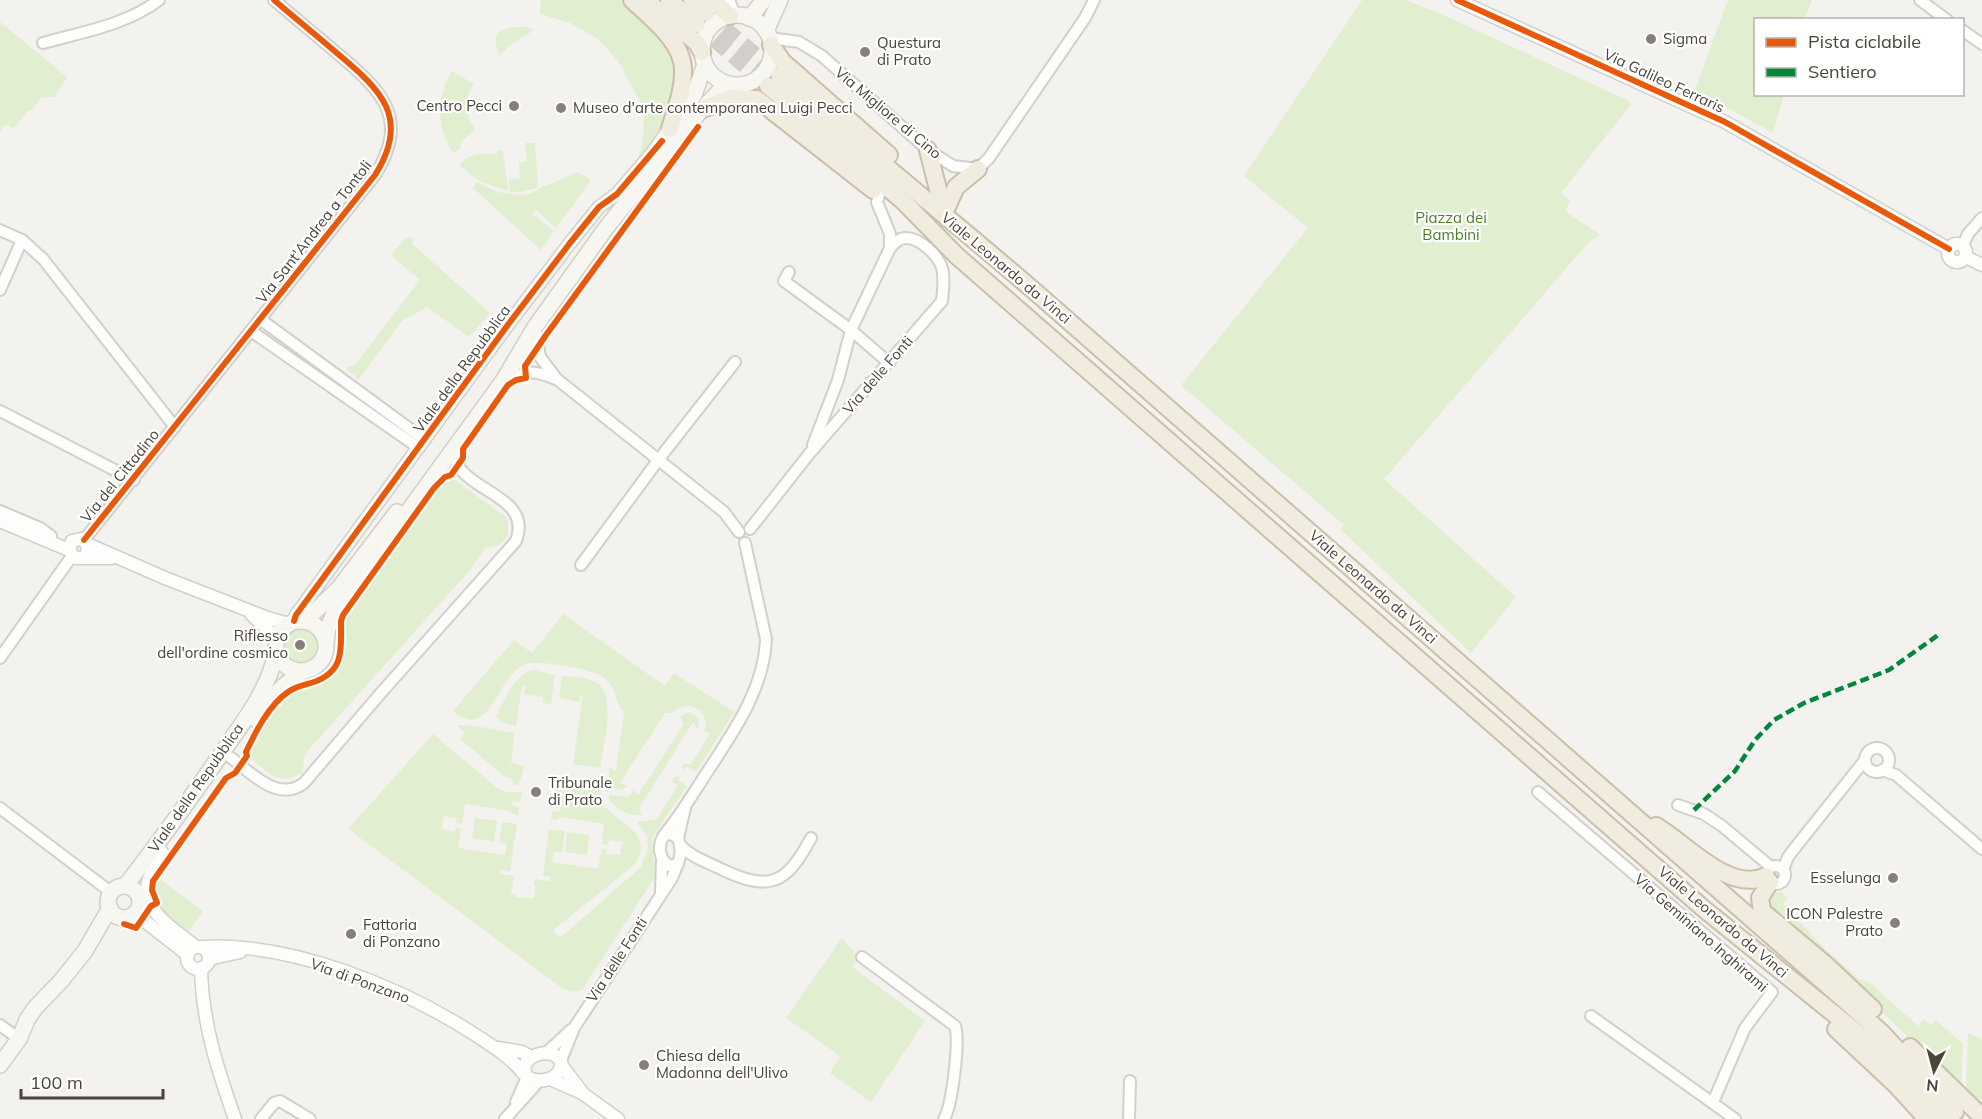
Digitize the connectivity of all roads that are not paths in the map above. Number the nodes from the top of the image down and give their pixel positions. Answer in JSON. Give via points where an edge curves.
{"nodes":[{"id":1,"x":159,"y":0,"type":"edge"},
{"id":2,"x":274,"y":0,"type":"edge"},
{"id":3,"x":632,"y":0,"type":"edge"},
{"id":4,"x":646,"y":0,"type":"edge"},
{"id":5,"x":669,"y":0,"type":"edge"},
{"id":6,"x":692,"y":0,"type":"edge"},
{"id":7,"x":764,"y":0,"type":"edge"},
{"id":8,"x":780,"y":0,"type":"edge"},
{"id":9,"x":1094,"y":0,"type":"edge"},
{"id":10,"x":1457,"y":0,"type":"edge"},
{"id":11,"x":1920,"y":0,"type":"edge"},
{"id":12,"x":705,"y":12,"type":"edge"},
{"id":13,"x":736,"y":12,"type":"edge"},
{"id":14,"x":1944,"y":18,"type":"edge"},
{"id":15,"x":1964,"y":31,"type":"edge"},
{"id":16,"x":769,"y":38,"type":"junction"},
{"id":17,"x":43,"y":43,"type":"dead end"},
{"id":18,"x":1982,"y":44,"type":"edge"},
{"id":19,"x":703,"y":58,"type":"junction"},
{"id":20,"x":736,"y":84,"type":"junction"},
{"id":21,"x":703,"y":109,"type":"junction"},
{"id":22,"x":770,"y":109,"type":"junction"},
{"id":23,"x":666,"y":135,"type":"junction"},
{"id":24,"x":928,"y":150,"type":"junction"},
{"id":25,"x":978,"y":169,"type":"junction"},
{"id":26,"x":879,"y":195,"type":"junction"},
{"id":27,"x":944,"y":204,"type":"junction"},
{"id":28,"x":1982,"y":218,"type":"edge"},
{"id":29,"x":956,"y":224,"type":"junction"},
{"id":30,"x":0,"y":231,"type":"edge"},
{"id":31,"x":22,"y":240,"type":"junction"},
{"id":32,"x":890,"y":248,"type":"junction"},
{"id":33,"x":1964,"y":251,"type":"junction"},
{"id":34,"x":957,"y":256,"type":"junction"},
{"id":35,"x":1982,"y":265,"type":"edge"},
{"id":36,"x":789,"y":272,"type":"dead end"},
{"id":37,"x":0,"y":290,"type":"edge"},
{"id":38,"x":260,"y":319,"type":"junction"},
{"id":39,"x":535,"y":327,"type":"junction"},
{"id":40,"x":851,"y":330,"type":"junction"},
{"id":41,"x":251,"y":331,"type":"junction"},
{"id":42,"x":285,"y":336,"type":"junction"},
{"id":43,"x":277,"y":349,"type":"junction"},
{"id":44,"x":735,"y":362,"type":"dead end"},
{"id":45,"x":889,"y":363,"type":"junction"},
{"id":46,"x":558,"y":380,"type":"junction"},
{"id":47,"x":503,"y":381,"type":"junction"},
{"id":48,"x":0,"y":411,"type":"edge"},
{"id":49,"x":175,"y":427,"type":"junction"},
{"id":50,"x":422,"y":444,"type":"junction"},
{"id":51,"x":453,"y":448,"type":"junction"},
{"id":52,"x":809,"y":454,"type":"junction"},
{"id":53,"x":659,"y":459,"type":"junction"},
{"id":54,"x":462,"y":471,"type":"junction"},
{"id":55,"x":438,"y":472,"type":"junction"},
{"id":56,"x":134,"y":480,"type":"junction"},
{"id":57,"x":0,"y":511,"type":"edge"},
{"id":58,"x":0,"y":521,"type":"edge"},
{"id":59,"x":744,"y":530,"type":"junction"},
{"id":60,"x":36,"y":535,"type":"junction"},
{"id":61,"x":51,"y":536,"type":"junction"},
{"id":62,"x":78,"y":548,"type":"junction"},
{"id":63,"x":581,"y":565,"type":"dead end"},
{"id":64,"x":249,"y":610,"type":"junction"},
{"id":65,"x":296,"y":622,"type":"junction"},
{"id":66,"x":326,"y":642,"type":"junction"},
{"id":67,"x":276,"y":645,"type":"junction"},
{"id":68,"x":0,"y":658,"type":"edge"},
{"id":69,"x":304,"y":671,"type":"junction"},
{"id":70,"x":230,"y":757,"type":"junction"},
{"id":71,"x":1867,"y":765,"type":"junction"},
{"id":72,"x":1882,"y":770,"type":"junction"},
{"id":73,"x":1538,"y":792,"type":"dead end"},
{"id":74,"x":686,"y":805,"type":"junction"},
{"id":75,"x":1678,"y":805,"type":"dead end"},
{"id":76,"x":1622,"y":806,"type":"junction"},
{"id":77,"x":0,"y":808,"type":"edge"},
{"id":78,"x":664,"y":835,"type":"junction"},
{"id":79,"x":811,"y":837,"type":"dead end"},
{"id":80,"x":679,"y":841,"type":"junction"},
{"id":81,"x":1982,"y":849,"type":"edge"},
{"id":82,"x":162,"y":852,"type":"junction"},
{"id":83,"x":662,"y":859,"type":"junction"},
{"id":84,"x":703,"y":861,"type":"junction"},
{"id":85,"x":679,"y":864,"type":"junction"},
{"id":86,"x":1774,"y":872,"type":"junction"},
{"id":87,"x":661,"y":893,"type":"junction"},
{"id":88,"x":123,"y":902,"type":"junction"},
{"id":89,"x":196,"y":950,"type":"junction"},
{"id":90,"x":250,"y":950,"type":"junction"},
{"id":91,"x":1761,"y":954,"type":"junction"},
{"id":92,"x":862,"y":957,"type":"dead end"},
{"id":93,"x":1802,"y":962,"type":"junction"},
{"id":94,"x":205,"y":964,"type":"junction"},
{"id":95,"x":1873,"y":1009,"type":"junction"},
{"id":96,"x":1591,"y":1016,"type":"dead end"},
{"id":97,"x":0,"y":1024,"type":"edge"},
{"id":98,"x":573,"y":1028,"type":"junction"},
{"id":99,"x":19,"y":1039,"type":"junction"},
{"id":100,"x":494,"y":1047,"type":"junction"},
{"id":101,"x":546,"y":1053,"type":"junction"},
{"id":102,"x":531,"y":1057,"type":"junction"},
{"id":103,"x":561,"y":1063,"type":"junction"},
{"id":104,"x":0,"y":1065,"type":"edge"},
{"id":105,"x":535,"y":1078,"type":"junction"},
{"id":106,"x":1130,"y":1081,"type":"dead end"},
{"id":107,"x":582,"y":1093,"type":"junction"},
{"id":108,"x":1713,"y":1101,"type":"junction"},
{"id":109,"x":1965,"y":1116,"type":"edge"},
{"id":110,"x":949,"y":1117,"type":"edge"},
{"id":111,"x":235,"y":1119,"type":"edge"},
{"id":112,"x":261,"y":1119,"type":"edge"},
{"id":113,"x":310,"y":1119,"type":"edge"},
{"id":114,"x":505,"y":1119,"type":"edge"},
{"id":115,"x":618,"y":1119,"type":"edge"},
{"id":116,"x":1129,"y":1119,"type":"edge"},
{"id":117,"x":1735,"y":1119,"type":"edge"},
{"id":118,"x":1927,"y":1119,"type":"edge"}],
"edges":[{"from":1,"to":17,"type":"street","via":[[117,22]]},
{"from":2,"to":38,"type":"street","name":"Via Sant'Andrea a Tontoli","via":[[377,89],[390,118],[391,136],[388,152],[375,174]]},
{"from":3,"to":23,"type":"highway","via":[[666,33],[682,63],[681,87]]},
{"from":4,"to":19,"type":"highway","via":[[697,43]]},
{"from":5,"to":12,"type":"highway"},
{"from":6,"to":12,"type":"highway"},
{"from":7,"to":13,"type":"main road"},
{"from":8,"to":16,"type":"main road"},
{"from":9,"to":25,"type":"street"},
{"from":10,"to":33,"type":"street","name":"Via Galileo Ferraris","via":[[1725,122],[1948,249],[1948,257],[1953,261],[1960,262]]},
{"from":11,"to":14,"type":"street"},
{"from":12,"to":13,"type":"highway"},
{"from":13,"to":16,"type":"main road","via":[[762,26]]},
{"from":13,"to":19,"type":"main road","via":[[711,27],[704,38]]},
{"from":15,"to":18,"type":"street"},
{"from":16,"to":20,"type":"main road","via":[[770,61],[764,72],[755,80]]},
{"from":16,"to":24,"type":"street","name":"Via Migliore di Cino","via":[[799,42],[822,56]]},
{"from":16,"to":27,"type":"highway","via":[[783,62]]},
{"from":19,"to":20,"type":"main road","via":[[711,75]]},
{"from":19,"to":23,"type":"main road","name":"Viale della Repubblica","via":[[694,95]]},
{"from":20,"to":21,"type":"main road","name":"Viale della Repubblica","via":[[719,91]]},
{"from":20,"to":22,"type":"highway","via":[[757,93]]},
{"from":21,"to":22,"type":"highway","via":[[741,98],[757,99]]},
{"from":21,"to":39,"type":"main road","name":"Viale della Repubblica","via":[[606,228]]},
{"from":22,"to":26,"type":"highway"},
{"from":23,"to":50,"type":"street","name":"Viale della Repubblica","via":[[617,194],[599,207]]},
{"from":23,"to":65,"type":"main road","name":"Viale della Repubblica","via":[[638,178],[533,314],[491,381],[368,551],[328,599]]},
{"from":24,"to":25,"type":"street","name":"Via Migliore di Cino","via":[[953,166]]},
{"from":24,"to":27,"type":"highway"},
{"from":25,"to":27,"type":"highway","via":[[956,187]]},
{"from":26,"to":32,"type":"street","via":[[877,202],[890,234]]},
{"from":26,"to":34,"type":"highway"},
{"from":27,"to":29,"type":"highway"},
{"from":28,"to":33,"type":"street","via":[[1968,234]]},
{"from":29,"to":34,"type":"highway","name":"Viale Leonardo da Vinci","via":[[773,80]]},
{"from":29,"to":76,"type":"highway","name":"Viale Leonardo da Vinci"},
{"from":30,"to":31,"type":"street","name":"Via del Cittadino"},
{"from":31,"to":37,"type":"street"},
{"from":31,"to":49,"type":"street","name":"Via del Cittadino","via":[[43,259]]},
{"from":32,"to":40,"type":"street"},
{"from":32,"to":45,"type":"street","name":"Via delle Fonti","via":[[897,240],[906,238],[928,249],[941,266],[944,285],[942,301]]},
{"from":33,"to":35,"type":"street","name":"Via Galileo Ferraris"},
{"from":34,"to":91,"type":"highway","name":"Viale Leonardo da Vinci","via":[[1652,864]]},
{"from":36,"to":40,"type":"street","via":[[784,281]]},
{"from":38,"to":41,"type":"street","name":"Via Sant'Andrea a Tontoli"},
{"from":38,"to":42,"type":"street"},
{"from":39,"to":46,"type":"street","via":[[540,357]]},
{"from":39,"to":47,"type":"main road","name":"Viale della Repubblica"},
{"from":40,"to":45,"type":"street"},
{"from":40,"to":52,"type":"street","via":[[838,380]]},
{"from":41,"to":43,"type":"street"},
{"from":41,"to":49,"type":"street","name":"Via Sant'Andrea a Tontoli"},
{"from":42,"to":43,"type":"street"},
{"from":42,"to":50,"type":"street"},
{"from":43,"to":50,"type":"street"},
{"from":44,"to":53,"type":"street"},
{"from":45,"to":52,"type":"street","name":"Via delle Fonti"},
{"from":46,"to":47,"type":"street","via":[[525,372]]},
{"from":46,"to":53,"type":"street"},
{"from":47,"to":51,"type":"main road","name":"Viale della Repubblica"},
{"from":48,"to":56,"type":"street"},
{"from":49,"to":56,"type":"street","name":"Via del Cittadino"},
{"from":50,"to":65,"type":"street","name":"Viale della Repubblica","via":[[296,615]]},
{"from":51,"to":54,"type":"street"},
{"from":51,"to":55,"type":"main road","name":"Viale della Repubblica"},
{"from":52,"to":59,"type":"street","name":"Via delle Fonti"},
{"from":53,"to":59,"type":"street"},
{"from":53,"to":63,"type":"street"},
{"from":54,"to":55,"type":"street"},
{"from":54,"to":70,"type":"street","via":[[510,506],[520,524],[516,541],[304,783],[296,789],[277,790]]},
{"from":55,"to":66,"type":"main road","name":"Viale della Repubblica","via":[[334,613]]},
{"from":56,"to":62,"type":"street","name":"Via del Cittadino"},
{"from":57,"to":61,"type":"street"},
{"from":58,"to":60,"type":"street"},
{"from":59,"to":74,"type":"street","name":"Via delle Fonti","via":[[739,540],[745,543],[766,639],[764,660],[746,709]]},
{"from":60,"to":61,"type":"street"},
{"from":60,"to":62,"type":"street"},
{"from":61,"to":62,"type":"street"},
{"from":62,"to":64,"type":"street","via":[[115,557]]},
{"from":62,"to":68,"type":"street","name":"Via del Cittadino"},
{"from":64,"to":65,"type":"street"},
{"from":64,"to":67,"type":"street"},
{"from":65,"to":66,"type":"main road","via":[[319,628]]},
{"from":65,"to":67,"type":"main road","name":"Viale della Repubblica","via":[[283,627]]},
{"from":66,"to":69,"type":"main road","name":"Viale della Repubblica","via":[[321,661]]},
{"from":67,"to":69,"type":"main road","via":[[284,665]]},
{"from":67,"to":88,"type":"main road","name":"Viale della Repubblica","via":[[273,667],[259,699]]},
{"from":69,"to":70,"type":"main road","name":"Viale della Repubblica","via":[[281,688]]},
{"from":70,"to":82,"type":"main road","name":"Viale della Repubblica"},
{"from":71,"to":72,"type":"street","via":[[1872,771]]},
{"from":71,"to":72,"type":"street","via":[[1868,752],[1883,750],[1888,762]]},
{"from":71,"to":86,"type":"street"},
{"from":72,"to":81,"type":"street","via":[[1896,775]]},
{"from":73,"to":108,"type":"street","name":"Via Geminiano Inghirami","via":[[1772,992],[1745,1028]]},
{"from":74,"to":78,"type":"street","name":"Via delle Fonti"},
{"from":74,"to":80,"type":"street","name":"Via delle Fonti"},
{"from":75,"to":86,"type":"street","via":[[1704,814],[1722,826]]},
{"from":76,"to":86,"type":"highway","via":[[1673,836],[1725,874],[1752,881]]},
{"from":76,"to":93,"type":"highway","name":"Viale Leonardo da Vinci"},
{"from":77,"to":88,"type":"street"},
{"from":78,"to":80,"type":"street","via":[[671,834]]},
{"from":78,"to":83,"type":"street","via":[[660,844]]},
{"from":79,"to":84,"type":"street","via":[[799,860],[769,883],[739,878]]},
{"from":80,"to":84,"type":"street"},
{"from":80,"to":85,"type":"street","name":"Via delle Fonti"},
{"from":82,"to":88,"type":"main road","name":"Viale della Repubblica"},
{"from":82,"to":89,"type":"street","via":[[148,883],[148,900],[160,917]]},
{"from":83,"to":85,"type":"street","via":[[670,866]]},
{"from":83,"to":87,"type":"street"},
{"from":84,"to":85,"type":"street"},
{"from":85,"to":87,"type":"street","name":"Via delle Fonti"},
{"from":86,"to":95,"type":"highway","via":[[1760,898],[1762,911]]},
{"from":87,"to":98,"type":"street","name":"Via delle Fonti"},
{"from":88,"to":89,"type":"street","via":[[142,919]]},
{"from":88,"to":99,"type":"main road","via":[[61,981],[36,1025]]},
{"from":89,"to":90,"type":"street","via":[[221,946]]},
{"from":89,"to":94,"type":"street","via":[[208,952]]},
{"from":89,"to":94,"type":"street","via":[[191,965]]},
{"from":90,"to":94,"type":"street"},
{"from":90,"to":100,"type":"street","name":"Via di Ponzano","via":[[284,953],[398,992]]},
{"from":91,"to":109,"type":"highway","name":"Viale Leonardo da Vinci"},
{"from":91,"to":118,"type":"highway"},
{"from":92,"to":110,"type":"street","via":[[955,1026],[958,1038]]},
{"from":93,"to":95,"type":"highway"},
{"from":93,"to":109,"type":"highway","name":"Viale Leonardo da Vinci","via":[[1881,1032]]},
{"from":94,"to":111,"type":"street","via":[[201,995],[213,1054]]},
{"from":95,"to":109,"type":"highway","via":[[1948,1085]]},
{"from":96,"to":108,"type":"street"},
{"from":97,"to":99,"type":"street"},
{"from":98,"to":101,"type":"street","name":"Via delle Fonti"},
{"from":98,"to":103,"type":"street","name":"Via delle Fonti"},
{"from":99,"to":104,"type":"main road"},
{"from":100,"to":102,"type":"street"},
{"from":100,"to":105,"type":"street","name":"Via di Ponzano"},
{"from":101,"to":102,"type":"street"},
{"from":101,"to":103,"type":"street"},
{"from":102,"to":105,"type":"street","via":[[524,1068]]},
{"from":103,"to":105,"type":"street","via":[[559,1072]]},
{"from":103,"to":107,"type":"street"},
{"from":105,"to":107,"type":"street"},
{"from":105,"to":114,"type":"street"},
{"from":106,"to":116,"type":"street"},
{"from":107,"to":115,"type":"street"},
{"from":108,"to":117,"type":"street"},
{"from":112,"to":113,"type":"street","via":[[280,1101]]}]}
